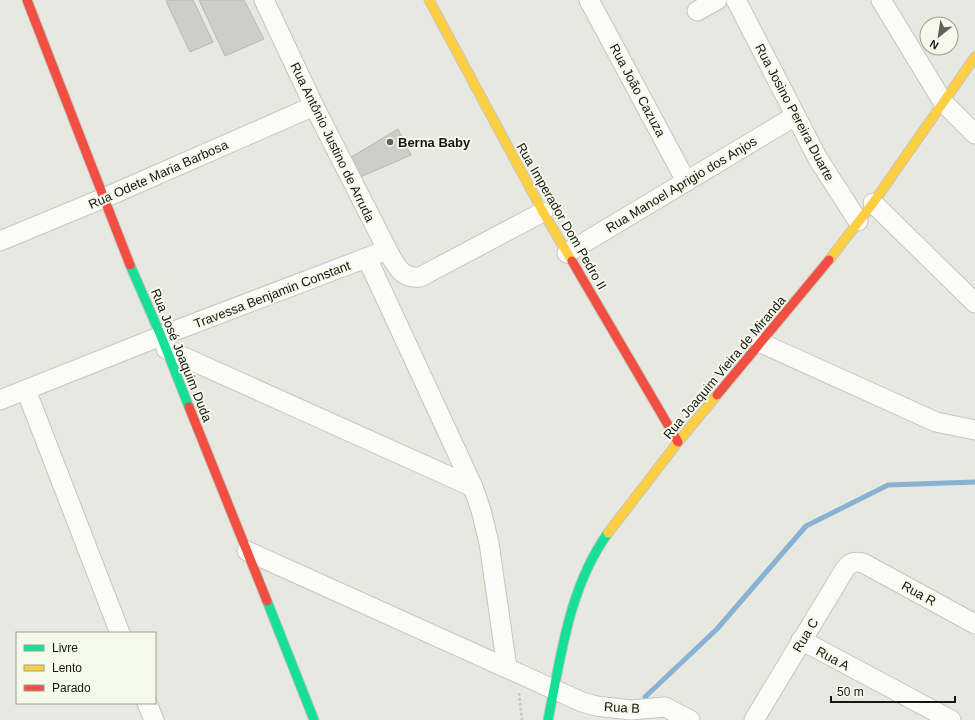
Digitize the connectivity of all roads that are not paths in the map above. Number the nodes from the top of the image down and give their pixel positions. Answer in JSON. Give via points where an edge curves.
{"nodes":[{"id":1,"x":27,"y":0,"type":"edge"},
{"id":2,"x":264,"y":0,"type":"edge"},
{"id":3,"x":429,"y":0,"type":"edge"},
{"id":4,"x":589,"y":0,"type":"edge"},
{"id":5,"x":717,"y":0,"type":"edge"},
{"id":6,"x":736,"y":0,"type":"edge"},
{"id":7,"x":881,"y":0,"type":"edge"},
{"id":8,"x":697,"y":11,"type":"dead end"},
{"id":9,"x":975,"y":57,"type":"edge"},
{"id":10,"x":943,"y":102,"type":"junction"},
{"id":11,"x":314,"y":106,"type":"junction"},
{"id":12,"x":795,"y":116,"type":"junction"},
{"id":13,"x":975,"y":134,"type":"edge"},
{"id":14,"x":686,"y":181,"type":"junction"},
{"id":15,"x":104,"y":198,"type":"junction"},
{"id":16,"x":873,"y":203,"type":"junction"},
{"id":17,"x":543,"y":212,"type":"junction"},
{"id":18,"x":858,"y":221,"type":"junction"},
{"id":19,"x":0,"y":241,"type":"edge"},
{"id":20,"x":387,"y":250,"type":"junction"},
{"id":21,"x":567,"y":253,"type":"junction"},
{"id":22,"x":368,"y":258,"type":"junction"},
{"id":23,"x":975,"y":303,"type":"edge"},
{"id":24,"x":164,"y":342,"type":"junction"},
{"id":25,"x":761,"y":343,"type":"junction"},
{"id":26,"x":26,"y":390,"type":"junction"},
{"id":27,"x":0,"y":400,"type":"edge"},
{"id":28,"x":975,"y":430,"type":"edge"},
{"id":29,"x":678,"y":442,"type":"junction"},
{"id":30,"x":473,"y":486,"type":"junction"},
{"id":31,"x":247,"y":551,"type":"junction"},
{"id":32,"x":863,"y":563,"type":"joint"},
{"id":33,"x":975,"y":624,"type":"edge"},
{"id":34,"x":120,"y":632,"type":"edge"},
{"id":35,"x":801,"y":640,"type":"junction"},
{"id":36,"x":507,"y":668,"type":"junction"},
{"id":37,"x":554,"y":689,"type":"junction"},
{"id":38,"x":148,"y":704,"type":"edge"},
{"id":39,"x":666,"y":707,"type":"junction"},
{"id":40,"x":154,"y":720,"type":"edge"},
{"id":41,"x":314,"y":720,"type":"edge"},
{"id":42,"x":548,"y":720,"type":"edge"},
{"id":43,"x":644,"y":720,"type":"edge"},
{"id":44,"x":690,"y":720,"type":"edge"},
{"id":45,"x":754,"y":720,"type":"edge"},
{"id":46,"x":950,"y":720,"type":"edge"}],
"edges":[{"from":1,"to":15,"type":"street","name":"Rua José Joaquim Duda"},
{"from":2,"to":11,"type":"street","name":"Rua Antônio Justino de Arruda"},
{"from":3,"to":17,"type":"street","name":"Rua Imperador Dom Pedro II"},
{"from":4,"to":14,"type":"street","name":"Rua João Cazuza"},
{"from":5,"to":8,"type":"street"},
{"from":6,"to":12,"type":"street","name":"Rua Josino Pereira Duarte"},
{"from":7,"to":10,"type":"street"},
{"from":9,"to":10,"type":"street","name":"Rua Joaquim Vieira de Miranda"},
{"from":10,"to":13,"type":"street"},
{"from":10,"to":16,"type":"street","name":"Rua Joaquim Vieira de Miranda"},
{"from":11,"to":15,"type":"street","name":"Rua Odete Maria Barbosa"},
{"from":11,"to":20,"type":"street","name":"Rua Antônio Justino de Arruda"},
{"from":12,"to":14,"type":"street","name":"Rua Manoel Aprigio dos Anjos"},
{"from":12,"to":18,"type":"street","name":"Rua Josino Pereira Duarte","via":[[818,159]]},
{"from":14,"to":21,"type":"street","name":"Rua Manoel Aprigio dos Anjos"},
{"from":15,"to":19,"type":"street","name":"Rua Odete Maria Barbosa"},
{"from":15,"to":24,"type":"street","name":"Rua José Joaquim Duda"},
{"from":16,"to":18,"type":"street","name":"Rua Joaquim Vieira de Miranda"},
{"from":16,"to":23,"type":"street"},
{"from":17,"to":20,"type":"street","name":"Rua Antônio Justino de Arruda","via":[[420,277],[411,278],[404,275]]},
{"from":17,"to":21,"type":"street","name":"Rua Imperador Dom Pedro II"},
{"from":18,"to":25,"type":"street","name":"Rua Joaquim Vieira de Miranda"},
{"from":20,"to":22,"type":"street","name":"Travessa Benjamin Constant"},
{"from":21,"to":29,"type":"street","name":"Rua Imperador Dom Pedro II"},
{"from":22,"to":24,"type":"street","name":"Travessa Benjamin Constant"},
{"from":22,"to":30,"type":"street"},
{"from":24,"to":26,"type":"street","name":"Travessa Benjamin Constant"},
{"from":24,"to":30,"type":"street"},
{"from":24,"to":31,"type":"street","name":"Rua José Joaquim Duda"},
{"from":25,"to":28,"type":"street","via":[[936,422]]},
{"from":25,"to":29,"type":"street","name":"Rua Joaquim Vieira de Miranda"},
{"from":26,"to":27,"type":"street","name":"Travessa Benjamin Constant"},
{"from":26,"to":34,"type":"street"},
{"from":29,"to":37,"type":"street","name":"Rua Joaquim Vieira de Miranda","via":[[618,518],[589,564],[580,584],[566,631]]},
{"from":30,"to":36,"type":"street","via":[[489,543]]},
{"from":31,"to":36,"type":"street","name":"Rua B"},
{"from":31,"to":41,"type":"street","name":"Rua José Joaquim Duda"},
{"from":32,"to":33,"type":"street","name":"Rua R"},
{"from":32,"to":35,"type":"street","name":"Rua C","via":[[850,563],[845,569]]},
{"from":35,"to":45,"type":"street","name":"Rua C"},
{"from":35,"to":46,"type":"street","name":"Rua A"},
{"from":36,"to":37,"type":"street","name":"Rua B"},
{"from":37,"to":39,"type":"street","name":"Rua B","via":[[596,706],[631,710]]},
{"from":37,"to":42,"type":"street","name":"Rua Joaquim Vieira de Miranda"},
{"from":38,"to":40,"type":"street"},
{"from":39,"to":43,"type":"street"},
{"from":39,"to":44,"type":"street"}]}
